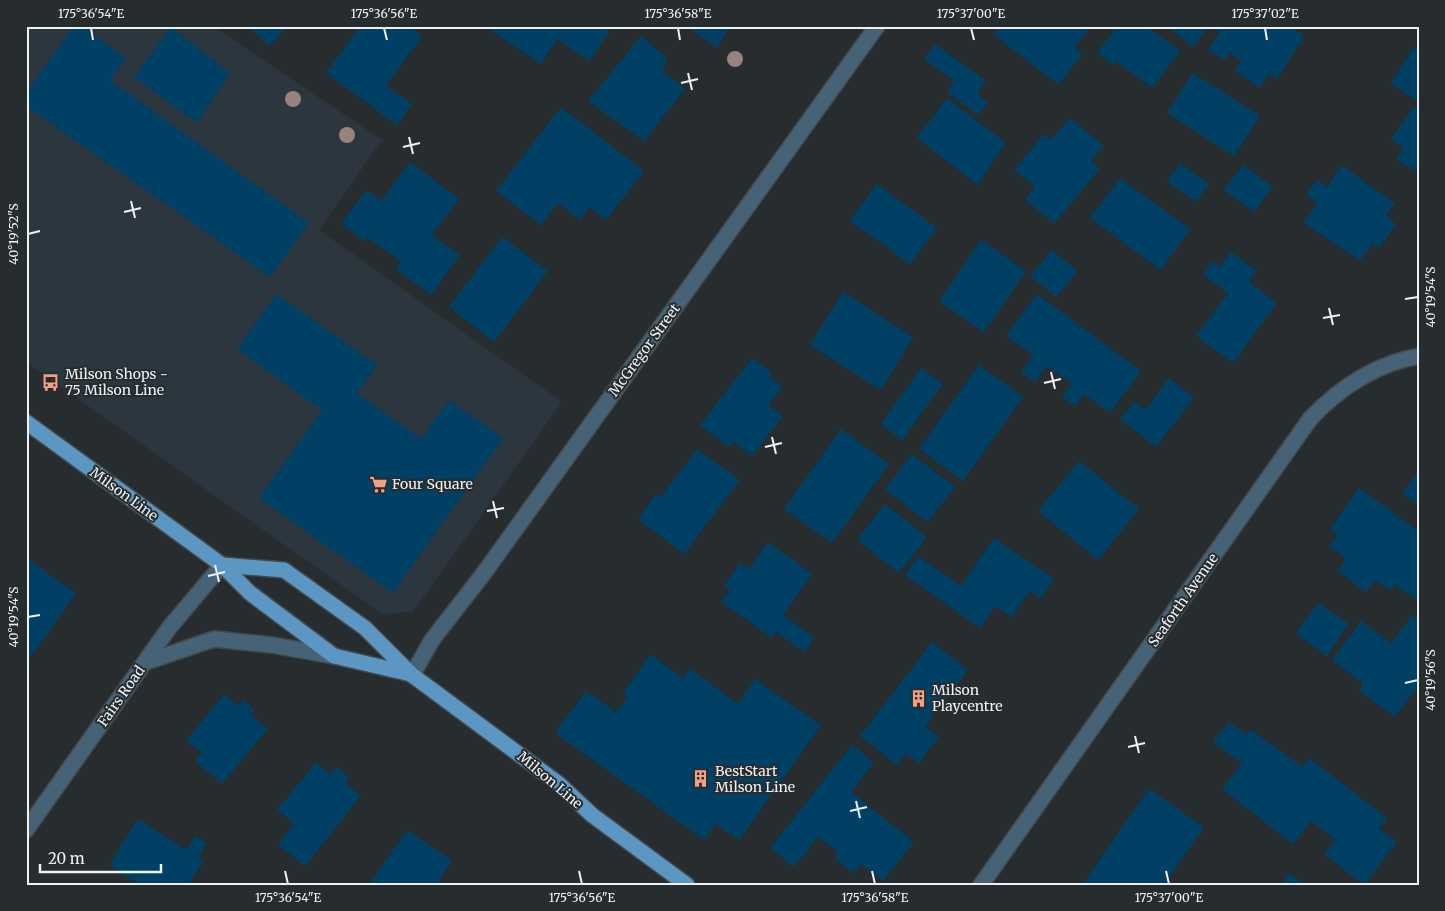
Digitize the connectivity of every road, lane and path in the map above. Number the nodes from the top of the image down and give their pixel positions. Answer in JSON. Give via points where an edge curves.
{"nodes":[{"id":1,"x":877,"y":26,"type":"edge"},
{"id":2,"x":1419,"y":356,"type":"edge"},
{"id":3,"x":26,"y":422,"type":"edge"},
{"id":4,"x":222,"y":565,"type":"junction"},
{"id":5,"x":334,"y":656,"type":"junction"},
{"id":6,"x":146,"y":662,"type":"junction"},
{"id":7,"x":412,"y":675,"type":"junction"},
{"id":8,"x":26,"y":830,"type":"edge"},
{"id":9,"x":688,"y":885,"type":"edge"},
{"id":10,"x":982,"y":885,"type":"edge"}],
"edges":[{"from":1,"to":7,"type":"street","name":"McGregor Street","via":[[484,573],[432,640]]},
{"from":2,"to":10,"type":"street","name":"Seaforth Avenue","via":[[1402,359],[1351,383],[1327,400],[1310,419]]},
{"from":3,"to":4,"type":"main road","name":"Milson Line"},
{"from":4,"to":5,"type":"main road","name":"Milson Line","via":[[250,593]]},
{"from":4,"to":6,"type":"street","name":"Fairs Road","via":[[169,628]]},
{"from":4,"to":7,"type":"main road","name":"Milson Line","via":[[284,570],[366,628]]},
{"from":5,"to":6,"type":"street","via":[[272,645],[214,640]]},
{"from":5,"to":7,"type":"main road","name":"Milson Line"},
{"from":6,"to":8,"type":"street","name":"Fairs Road"},
{"from":7,"to":9,"type":"main road","name":"Milson Line","via":[[560,784],[592,815]]}]}
